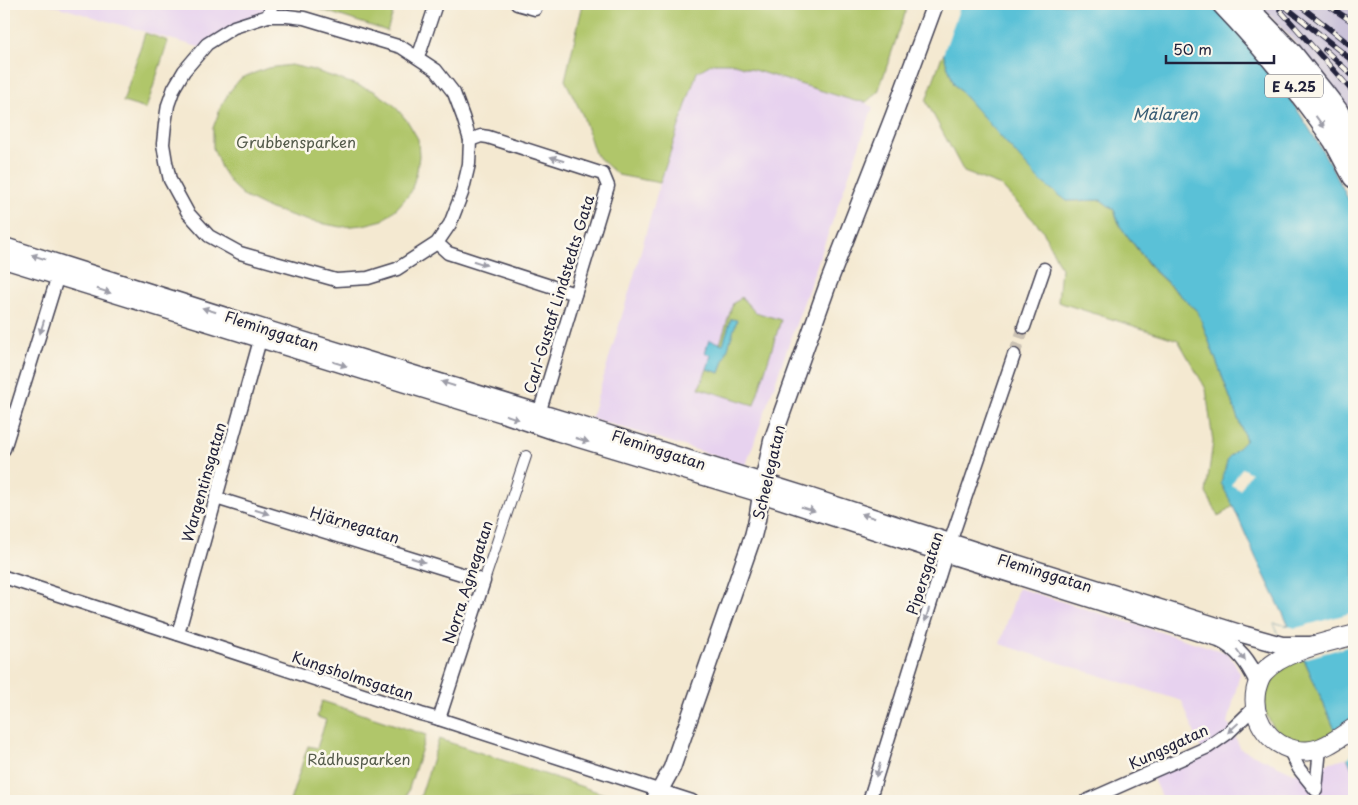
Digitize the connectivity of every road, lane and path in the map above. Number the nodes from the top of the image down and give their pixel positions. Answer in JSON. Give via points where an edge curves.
{"nodes":[{"id":1,"x":436,"y":4,"type":"edge"},
{"id":2,"x":518,"y":4,"type":"edge"},
{"id":3,"x":935,"y":4,"type":"edge"},
{"id":4,"x":1223,"y":4,"type":"edge"},
{"id":5,"x":1243,"y":4,"type":"edge"},
{"id":6,"x":535,"y":9,"type":"dead end"},
{"id":7,"x":270,"y":10,"type":"edge"},
{"id":8,"x":417,"y":57,"type":"junction"},
{"id":9,"x":1337,"y":111,"type":"junction"},
{"id":10,"x":1354,"y":133,"type":"edge"},
{"id":11,"x":470,"y":140,"type":"junction"},
{"id":12,"x":1354,"y":143,"type":"edge"},
{"id":13,"x":1354,"y":177,"type":"edge"},
{"id":14,"x":437,"y":243,"type":"junction"},
{"id":15,"x":4,"y":246,"type":"edge"},
{"id":16,"x":4,"y":260,"type":"edge"},
{"id":17,"x":1044,"y":269,"type":"dead end"},
{"id":18,"x":60,"y":270,"type":"junction"},
{"id":19,"x":576,"y":294,"type":"junction"},
{"id":20,"x":1024,"y":326,"type":"tunnel mouth"},
{"id":21,"x":260,"y":340,"type":"junction"},
{"id":22,"x":1014,"y":356,"type":"tunnel mouth"},
{"id":23,"x":538,"y":418,"type":"junction"},
{"id":24,"x":4,"y":448,"type":"edge"},
{"id":25,"x":526,"y":456,"type":"dead end"},
{"id":26,"x":762,"y":488,"type":"junction"},
{"id":27,"x":216,"y":498,"type":"junction"},
{"id":28,"x":948,"y":548,"type":"junction"},
{"id":29,"x":4,"y":577,"type":"edge"},
{"id":30,"x":484,"y":581,"type":"junction"},
{"id":31,"x":178,"y":634,"type":"junction"},
{"id":32,"x":1354,"y":635,"type":"edge"},
{"id":33,"x":1284,"y":651,"type":"junction"},
{"id":34,"x":1258,"y":682,"type":"junction"},
{"id":35,"x":1255,"y":707,"type":"junction"},
{"id":36,"x":439,"y":719,"type":"junction"},
{"id":37,"x":1354,"y":728,"type":"edge"},
{"id":38,"x":1324,"y":746,"type":"junction"},
{"id":39,"x":1289,"y":749,"type":"junction"},
{"id":40,"x":657,"y":796,"type":"edge"},
{"id":41,"x":1318,"y":796,"type":"edge"},
{"id":42,"x":692,"y":801,"type":"edge"},
{"id":43,"x":868,"y":801,"type":"edge"},
{"id":44,"x":1086,"y":801,"type":"edge"}],
"edges":[{"from":1,"to":8,"type":"street"},
{"from":2,"to":6,"type":"street"},
{"from":3,"to":26,"type":"street","name":"Scheelegatan","via":[[828,284],[772,441]]},
{"from":4,"to":13,"type":"highway","number":"E 4.25","one_way":true,"via":[[1273,59],[1334,141]]},
{"from":5,"to":9,"type":"highway","number":"E 4.25","via":[[1292,54]]},
{"from":7,"to":8,"type":"street","via":[[401,47]]},
{"from":7,"to":14,"type":"street","via":[[207,44],[174,88],[168,105],[163,144],[170,180],[188,213],[209,236],[240,253],[336,280],[368,278],[397,268]]},
{"from":8,"to":11,"type":"street","via":[[436,70],[454,93]]},
{"from":9,"to":10,"type":"highway"},
{"from":9,"to":12,"type":"highway","number":"E 4.25"},
{"from":11,"to":14,"type":"street","via":[[469,164],[462,193],[450,224]]},
{"from":19,"to":11,"type":"street","name":"Carl-Gustaf Lindstedts Gata","one_way":true,"via":[[608,186],[603,174],[481,136]]},
{"from":14,"to":19,"type":"street","one_way":true,"via":[[448,253]]},
{"from":18,"to":15,"type":"street","name":"Fleminggatan","one_way":true},
{"from":16,"to":18,"type":"street","name":"Fleminggatan"},
{"from":17,"to":20,"type":"street"},
{"from":18,"to":21,"type":"street","name":"Fleminggatan","one_way":true},
{"from":23,"to":18,"type":"street","name":"Fleminggatan","one_way":true,"via":[[276,332]]},
{"from":18,"to":24,"type":"street","one_way":true},
{"from":19,"to":23,"type":"street","name":"Carl-Gustaf Lindstedts Gata"},
{"from":21,"to":23,"type":"street","name":"Fleminggatan","one_way":true},
{"from":21,"to":27,"type":"street","name":"Wargentinsgatan"},
{"from":22,"to":28,"type":"street","name":"Pipersgatan"},
{"from":23,"to":26,"type":"street","name":"Fleminggatan"},
{"from":25,"to":30,"type":"street","name":"Norra Agnegatan"},
{"from":26,"to":28,"type":"street","name":"Fleminggatan"},
{"from":26,"to":40,"type":"street","name":"Scheelegatan","via":[[758,520],[672,768]]},
{"from":27,"to":30,"type":"street","name":"Hjärnegatan","one_way":true},
{"from":27,"to":31,"type":"street","name":"Wargentinsgatan"},
{"from":28,"to":33,"type":"street","name":"Fleminggatan","via":[[1246,635]]},
{"from":28,"to":34,"type":"street","name":"Fleminggatan","one_way":true,"via":[[1220,639],[1237,649]]},
{"from":28,"to":43,"type":"street","name":"Pipersgatan","one_way":true},
{"from":29,"to":31,"type":"street","name":"Kungsholmsgatan"},
{"from":30,"to":36,"type":"street","name":"Norra Agnegatan"},
{"from":31,"to":36,"type":"street","name":"Kungsholmsgatan"},
{"from":32,"to":33,"type":"main road"},
{"from":33,"to":34,"type":"main road"},
{"from":34,"to":35,"type":"main road"},
{"from":35,"to":39,"type":"main road","via":[[1266,732]]},
{"from":35,"to":44,"type":"street","name":"Kungsgatan","one_way":true,"via":[[1208,747]]},
{"from":36,"to":40,"type":"street","name":"Kungsholmsgatan"},
{"from":37,"to":38,"type":"main road"},
{"from":38,"to":39,"type":"main road","via":[[1308,751]]},
{"from":38,"to":41,"type":"street"},
{"from":39,"to":41,"type":"street"},
{"from":40,"to":42,"type":"street","name":"Kungsholmsgatan"}]}
